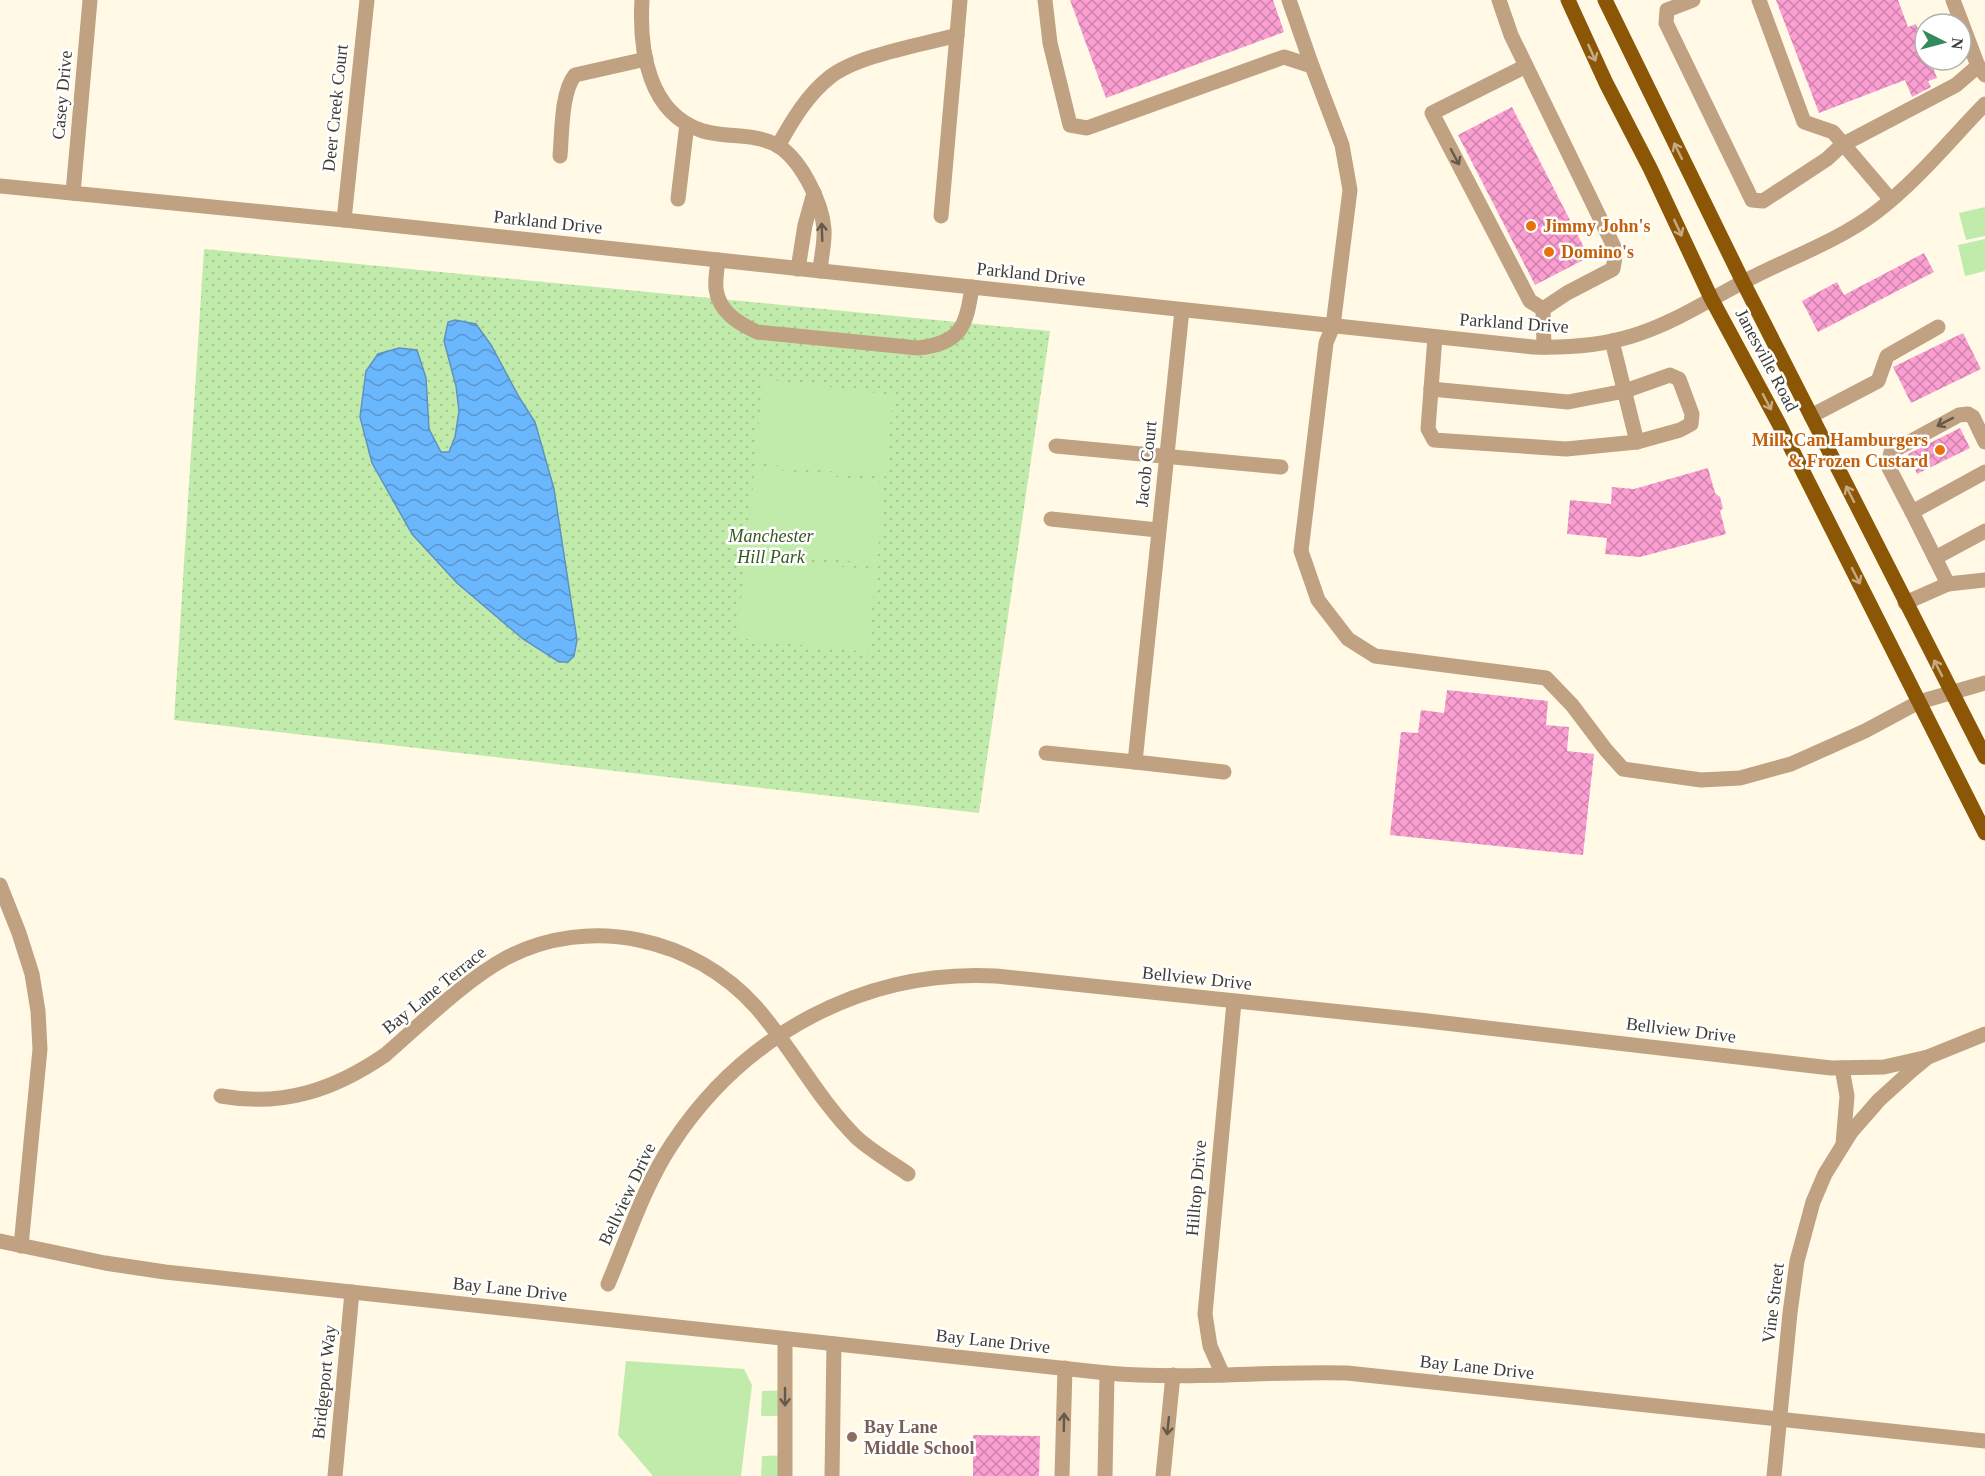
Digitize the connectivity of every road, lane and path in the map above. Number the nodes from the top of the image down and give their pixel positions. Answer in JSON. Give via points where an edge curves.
{"nodes":[{"id":1,"x":90,"y":0,"type":"edge"},
{"id":2,"x":367,"y":0,"type":"edge"},
{"id":3,"x":642,"y":0,"type":"edge"},
{"id":4,"x":960,"y":0,"type":"edge"},
{"id":5,"x":1045,"y":0,"type":"edge"},
{"id":6,"x":1289,"y":0,"type":"edge"},
{"id":7,"x":1499,"y":0,"type":"edge"},
{"id":8,"x":1568,"y":0,"type":"edge"},
{"id":9,"x":1693,"y":0,"type":"edge"},
{"id":10,"x":1759,"y":0,"type":"edge"},
{"id":11,"x":1953,"y":0,"type":"edge"},
{"id":12,"x":1608,"y":1,"type":"edge"},
{"id":13,"x":957,"y":36,"type":"junction"},
{"id":14,"x":646,"y":59,"type":"junction"},
{"id":15,"x":1312,"y":66,"type":"junction"},
{"id":16,"x":1526,"y":66,"type":"junction"},
{"id":17,"x":1982,"y":70,"type":"edge"},
{"id":18,"x":1985,"y":104,"type":"edge"},
{"id":19,"x":687,"y":124,"type":"junction"},
{"id":20,"x":1842,"y":145,"type":"junction"},
{"id":21,"x":778,"y":146,"type":"junction"},
{"id":22,"x":560,"y":156,"type":"dead end"},
{"id":23,"x":0,"y":186,"type":"edge"},
{"id":24,"x":73,"y":193,"type":"junction"},
{"id":25,"x":814,"y":193,"type":"junction"},
{"id":26,"x":678,"y":199,"type":"dead end"},
{"id":27,"x":1891,"y":200,"type":"junction"},
{"id":28,"x":941,"y":216,"type":"dead end"},
{"id":29,"x":344,"y":220,"type":"junction"},
{"id":30,"x":718,"y":260,"type":"junction"},
{"id":31,"x":798,"y":269,"type":"junction"},
{"id":32,"x":820,"y":271,"type":"junction"},
{"id":33,"x":1743,"y":282,"type":"junction"},
{"id":34,"x":972,"y":287,"type":"junction"},
{"id":35,"x":1711,"y":298,"type":"junction"},
{"id":36,"x":1543,"y":309,"type":"junction"},
{"id":37,"x":1182,"y":310,"type":"junction"},
{"id":38,"x":1333,"y":326,"type":"junction"},
{"id":39,"x":1938,"y":327,"type":"dead end"},
{"id":40,"x":1435,"y":337,"type":"junction"},
{"id":41,"x":1612,"y":341,"type":"junction"},
{"id":42,"x":1544,"y":347,"type":"junction"},
{"id":43,"x":1431,"y":389,"type":"junction"},
{"id":44,"x":1625,"y":392,"type":"junction"},
{"id":45,"x":1810,"y":416,"type":"junction"},
{"id":46,"x":1637,"y":442,"type":"junction"},
{"id":47,"x":1985,"y":442,"type":"edge"},
{"id":48,"x":1056,"y":446,"type":"dead end"},
{"id":49,"x":1166,"y":455,"type":"junction"},
{"id":50,"x":1281,"y":467,"type":"dead end"},
{"id":51,"x":1985,"y":472,"type":"edge"},
{"id":52,"x":1911,"y":512,"type":"junction"},
{"id":53,"x":1051,"y":519,"type":"dead end"},
{"id":54,"x":1158,"y":530,"type":"junction"},
{"id":55,"x":1985,"y":531,"type":"edge"},
{"id":56,"x":1935,"y":558,"type":"junction"},
{"id":57,"x":1985,"y":580,"type":"edge"},
{"id":58,"x":1948,"y":584,"type":"junction"},
{"id":59,"x":1905,"y":603,"type":"junction"},
{"id":60,"x":1985,"y":683,"type":"edge"},
{"id":61,"x":1951,"y":694,"type":"junction"},
{"id":62,"x":1919,"y":702,"type":"junction"},
{"id":63,"x":1046,"y":753,"type":"dead end"},
{"id":64,"x":1985,"y":757,"type":"edge"},
{"id":65,"x":1135,"y":762,"type":"junction"},
{"id":66,"x":1224,"y":772,"type":"dead end"},
{"id":67,"x":1985,"y":833,"type":"edge"},
{"id":68,"x":0,"y":885,"type":"edge"},
{"id":69,"x":1234,"y":1002,"type":"junction"},
{"id":70,"x":1985,"y":1034,"type":"edge"},
{"id":71,"x":777,"y":1035,"type":"junction"},
{"id":72,"x":1928,"y":1057,"type":"junction"},
{"id":73,"x":1842,"y":1068,"type":"junction"},
{"id":74,"x":221,"y":1096,"type":"dead end"},
{"id":75,"x":1843,"y":1144,"type":"junction"},
{"id":76,"x":908,"y":1174,"type":"dead end"},
{"id":77,"x":0,"y":1241,"type":"edge"},
{"id":78,"x":21,"y":1246,"type":"junction"},
{"id":79,"x":608,"y":1284,"type":"dead end"},
{"id":80,"x":352,"y":1292,"type":"junction"},
{"id":81,"x":785,"y":1338,"type":"junction"},
{"id":82,"x":834,"y":1344,"type":"junction"},
{"id":83,"x":1065,"y":1368,"type":"junction"},
{"id":84,"x":1107,"y":1373,"type":"junction"},
{"id":85,"x":1173,"y":1375,"type":"junction"},
{"id":86,"x":1224,"y":1375,"type":"junction"},
{"id":87,"x":1780,"y":1419,"type":"junction"},
{"id":88,"x":1985,"y":1441,"type":"edge"},
{"id":89,"x":335,"y":1476,"type":"edge"},
{"id":90,"x":785,"y":1476,"type":"edge"},
{"id":91,"x":832,"y":1476,"type":"edge"},
{"id":92,"x":1062,"y":1476,"type":"edge"},
{"id":93,"x":1105,"y":1476,"type":"edge"},
{"id":94,"x":1162,"y":1476,"type":"edge"},
{"id":95,"x":1774,"y":1476,"type":"edge"}],
"edges":[{"from":1,"to":24,"type":"street","name":"Casey Drive"},
{"from":2,"to":29,"type":"street","name":"Deer Creek Court"},
{"from":3,"to":14,"type":"street"},
{"from":4,"to":13,"type":"street"},
{"from":5,"to":15,"type":"street","via":[[1050,43],[1070,125],[1087,128],[1284,57]]},
{"from":6,"to":15,"type":"street"},
{"from":7,"to":16,"type":"street","via":[[1510,35]]},
{"from":8,"to":35,"type":"main road","name":"Janesville Road","one_way":true},
{"from":9,"to":20,"type":"street","via":[[1667,10],[1666,23],[1752,200],[1763,201]]},
{"from":10,"to":20,"type":"street","via":[[1804,122],[1833,132]]},
{"from":11,"to":17,"type":"street"},
{"from":33,"to":12,"type":"main road","name":"Janesville Road","one_way":true},
{"from":13,"to":21,"type":"street","via":[[859,61],[831,76],[793,118]]},
{"from":13,"to":28,"type":"street"},
{"from":14,"to":19,"type":"street","via":[[660,99]]},
{"from":14,"to":22,"type":"street","via":[[575,75],[566,92]]},
{"from":15,"to":38,"type":"street","via":[[1342,145],[1350,190]]},
{"from":16,"to":36,"type":"street","via":[[1616,251],[1613,269]]},
{"from":16,"to":36,"type":"street","one_way":true,"via":[[1432,113],[1530,301]]},
{"from":17,"to":20,"type":"street"},
{"from":18,"to":27,"type":"street","name":"Parkland Drive"},
{"from":19,"to":21,"type":"street","via":[[701,131],[759,138]]},
{"from":19,"to":26,"type":"street"},
{"from":20,"to":27,"type":"street"},
{"from":21,"to":25,"type":"street","via":[[800,167]]},
{"from":23,"to":24,"type":"street","name":"Parkland Drive"},
{"from":24,"to":29,"type":"street","name":"Parkland Drive"},
{"from":25,"to":31,"type":"street","via":[[804,225]]},
{"from":32,"to":25,"type":"street","one_way":true,"via":[[824,228]]},
{"from":27,"to":33,"type":"street","name":"Parkland Drive","via":[[1844,233]]},
{"from":29,"to":30,"type":"street","name":"Parkland Drive"},
{"from":30,"to":31,"type":"street","name":"Parkland Drive"},
{"from":30,"to":34,"type":"street","via":[[716,289],[723,308],[737,322],[757,332],[918,348],[939,346],[955,336],[964,322]]},
{"from":31,"to":32,"type":"street","name":"Parkland Drive"},
{"from":32,"to":34,"type":"street","name":"Parkland Drive"},
{"from":33,"to":35,"type":"street","name":"Parkland Drive"},
{"from":33,"to":45,"type":"main road","name":"Janesville Road"},
{"from":34,"to":37,"type":"street","name":"Parkland Drive"},
{"from":35,"to":41,"type":"street","name":"Parkland Drive","via":[[1680,317]]},
{"from":35,"to":62,"type":"main road","name":"Janesville Road","one_way":true},
{"from":36,"to":42,"type":"street"},
{"from":37,"to":38,"type":"street","name":"Parkland Drive"},
{"from":37,"to":49,"type":"street","name":"Jacob Court"},
{"from":38,"to":40,"type":"street","name":"Parkland Drive"},
{"from":38,"to":62,"type":"street","via":[[1326,343],[1301,551],[1318,600],[1348,639],[1375,657],[1546,678],[1623,769],[1701,780],[1740,778],[1791,764]]},
{"from":39,"to":45,"type":"street","via":[[1887,356],[1878,381]]},
{"from":40,"to":42,"type":"street","name":"Parkland Drive"},
{"from":40,"to":43,"type":"street"},
{"from":41,"to":42,"type":"street","name":"Parkland Drive"},
{"from":41,"to":44,"type":"street"},
{"from":43,"to":44,"type":"street","via":[[1568,402]]},
{"from":43,"to":46,"type":"street","via":[[1428,429],[1434,440],[1566,449]]},
{"from":44,"to":46,"type":"street"},
{"from":44,"to":46,"type":"street","via":[[1670,375],[1679,380],[1692,414],[1691,424],[1680,430]]},
{"from":59,"to":45,"type":"main road","name":"Janesville Road","one_way":true},
{"from":47,"to":52,"type":"street","one_way":true,"via":[[1968,414],[1959,415],[1891,452],[1888,466]]},
{"from":48,"to":49,"type":"street"},
{"from":49,"to":50,"type":"street"},
{"from":49,"to":54,"type":"street","name":"Jacob Court"},
{"from":51,"to":52,"type":"street"},
{"from":52,"to":56,"type":"street"},
{"from":53,"to":54,"type":"street"},
{"from":54,"to":65,"type":"street","name":"Jacob Court"},
{"from":55,"to":56,"type":"street"},
{"from":56,"to":58,"type":"street"},
{"from":57,"to":58,"type":"street"},
{"from":58,"to":59,"type":"street"},
{"from":61,"to":59,"type":"main road","name":"Janesville Road","one_way":true},
{"from":60,"to":61,"type":"street"},
{"from":61,"to":62,"type":"street"},
{"from":61,"to":64,"type":"main road","name":"Janesville Road"},
{"from":62,"to":67,"type":"main road","name":"Janesville Road"},
{"from":63,"to":65,"type":"street"},
{"from":65,"to":66,"type":"street"},
{"from":68,"to":78,"type":"street","via":[[20,933],[38,1011],[40,1049]]},
{"from":69,"to":71,"type":"street","name":"Bellview Drive","via":[[996,976],[958,976],[897,984],[860,994]]},
{"from":69,"to":73,"type":"street","name":"Bellview Drive"},
{"from":69,"to":86,"type":"street","name":"Hilltop Drive","via":[[1205,1314],[1210,1346]]},
{"from":70,"to":72,"type":"street","name":"Vine Street"},
{"from":71,"to":74,"type":"street","name":"Bay Lane Terrace","via":[[749,1000],[700,961],[674,949],[634,939],[576,937],[532,948],[498,963],[385,1055],[335,1083],[298,1096],[266,1101]]},
{"from":71,"to":76,"type":"street","name":"Bay Lane Terrace","via":[[857,1138]]},
{"from":71,"to":79,"type":"street","name":"Bellview Drive","via":[[717,1087],[672,1145],[653,1178]]},
{"from":72,"to":73,"type":"street","name":"Bellview Drive","via":[[1884,1067]]},
{"from":72,"to":75,"type":"street","name":"Vine Street","via":[[1879,1100]]},
{"from":73,"to":75,"type":"street","name":"Vine Street","via":[[1847,1096]]},
{"from":75,"to":87,"type":"street","name":"Vine Street","via":[[1813,1202],[1799,1251]]},
{"from":77,"to":78,"type":"street","name":"Bay Lane Drive"},
{"from":78,"to":80,"type":"street","name":"Bay Lane Drive","via":[[165,1272]]},
{"from":80,"to":81,"type":"street","name":"Bay Lane Drive"},
{"from":80,"to":89,"type":"street","name":"Bridgeport Way"},
{"from":81,"to":82,"type":"street","name":"Bay Lane Drive"},
{"from":81,"to":90,"type":"street","one_way":true},
{"from":82,"to":83,"type":"street","name":"Bay Lane Drive"},
{"from":82,"to":91,"type":"street"},
{"from":83,"to":84,"type":"street","name":"Bay Lane Drive"},
{"from":92,"to":83,"type":"street","one_way":true},
{"from":84,"to":85,"type":"street","name":"Bay Lane Drive"},
{"from":84,"to":93,"type":"street"},
{"from":85,"to":86,"type":"street","name":"Bay Lane Drive"},
{"from":85,"to":94,"type":"street","one_way":true},
{"from":86,"to":87,"type":"street","name":"Bay Lane Drive","via":[[1347,1373]]},
{"from":87,"to":88,"type":"street","name":"Bay Lane Drive"},
{"from":87,"to":95,"type":"street","name":"Vine Street"}]}
